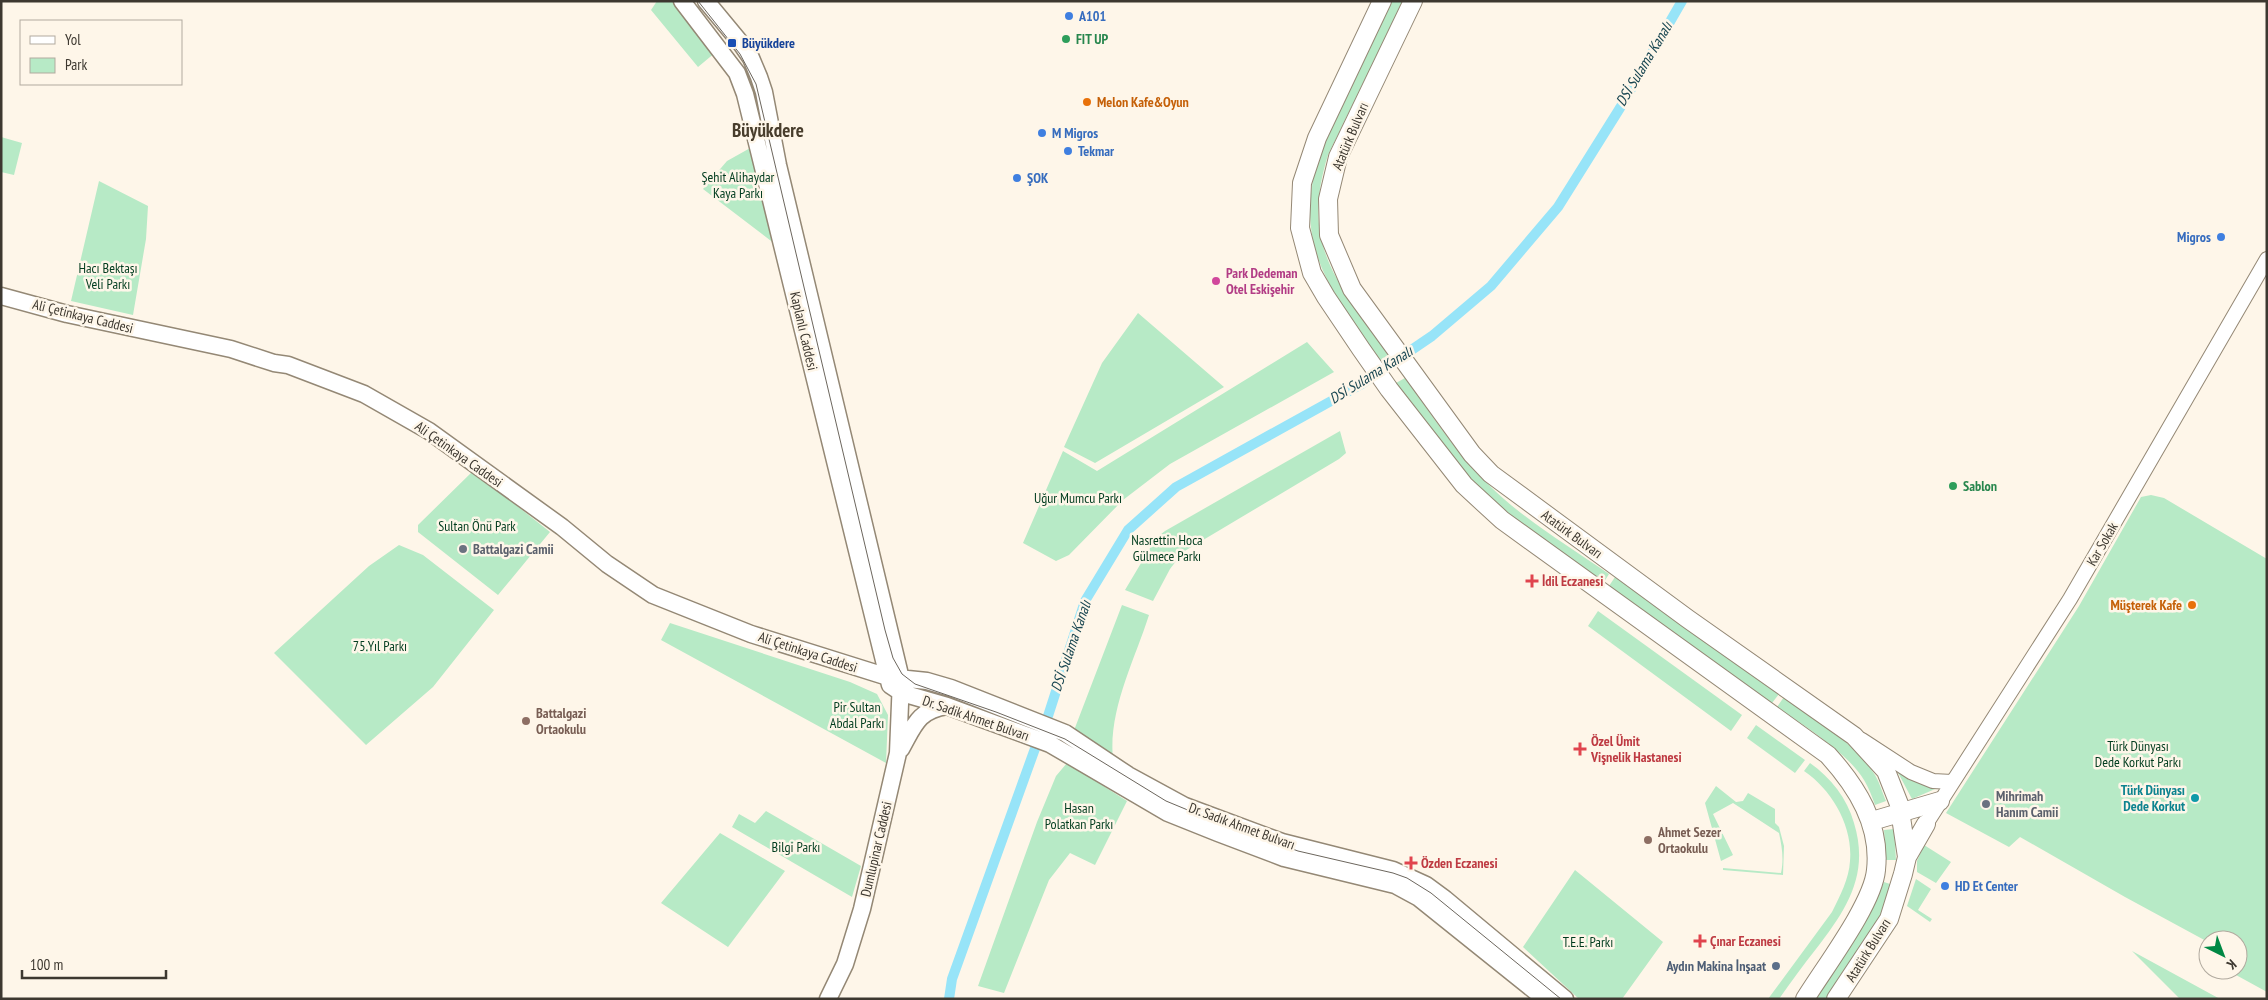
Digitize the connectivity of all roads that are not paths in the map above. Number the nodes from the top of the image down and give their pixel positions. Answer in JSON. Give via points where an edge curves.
{"nodes":[{"id":1,"x":682,"y":1,"type":"edge"},
{"id":2,"x":706,"y":1,"type":"edge"},
{"id":3,"x":1382,"y":1,"type":"edge"},
{"id":4,"x":1413,"y":1,"type":"edge"},
{"id":5,"x":2267,"y":259,"type":"edge"},
{"id":6,"x":1,"y":296,"type":"edge"},
{"id":7,"x":897,"y":683,"type":"junction"},
{"id":8,"x":947,"y":706,"type":"junction"},
{"id":9,"x":1854,"y":736,"type":"junction"},
{"id":10,"x":1050,"y":744,"type":"joint"},
{"id":11,"x":898,"y":753,"type":"junction"},
{"id":12,"x":1952,"y":782,"type":"junction"},
{"id":13,"x":1940,"y":801,"type":"junction"},
{"id":14,"x":1900,"y":812,"type":"junction"},
{"id":15,"x":1872,"y":821,"type":"junction"},
{"id":16,"x":1926,"y":824,"type":"joint"},
{"id":17,"x":1905,"y":866,"type":"junction"},
{"id":18,"x":1876,"y":871,"type":"junction"},
{"id":19,"x":828,"y":999,"type":"edge"},
{"id":20,"x":1544,"y":999,"type":"edge"},
{"id":21,"x":1565,"y":999,"type":"edge"},
{"id":22,"x":1805,"y":999,"type":"edge"},
{"id":23,"x":1836,"y":999,"type":"edge"}],
"edges":[{"from":1,"to":7,"type":"main road","name":"Kaplanlı Caddesi","via":[[737,73],[745,94]]},
{"from":2,"to":7,"type":"main road","name":"Kaplanlı Caddesi","via":[[751,58],[764,92]]},
{"from":3,"to":15,"type":"main road","name":"Atatürk Bulvarı","via":[[1317,138],[1302,183],[1300,228],[1312,272],[1326,297],[1388,388],[1464,485],[1502,520],[1828,755],[1849,777]]},
{"from":4,"to":9,"type":"main road","name":"Atatürk Bulvarı","via":[[1338,157],[1328,199],[1329,236],[1352,289],[1472,454],[1508,488]]},
{"from":5,"to":12,"type":"street","name":"Kar Sokak","via":[[2070,599]]},
{"from":6,"to":7,"type":"main road","name":"Ali Çetinkaya Caddesi","via":[[67,314],[231,349],[288,365],[364,394],[429,431],[653,595],[751,634]]},
{"from":7,"to":8,"type":"main road","name":"Dr. Sadik Ahmet Bulvarı"},
{"from":7,"to":11,"type":"main road","name":"Dumlupinar Caddesi"},
{"from":7,"to":21,"type":"main road","name":"Dr. Sadık Ahmet Bulvarı","via":[[927,681],[951,688],[1065,734],[1128,775],[1185,806],[1282,842],[1410,877],[1445,899]]},
{"from":8,"to":10,"type":"main road","name":"Dr. Sadik Ahmet Bulvarı"},
{"from":8,"to":11,"type":"main road","via":[[932,708],[916,721]]},
{"from":9,"to":12,"type":"street","via":[[1911,772],[1933,781]]},
{"from":9,"to":14,"type":"main road","name":"Atatürk Bulvarı","via":[[1886,771]]},
{"from":10,"to":20,"type":"main road","name":"Dr. Sadık Ahmet Bulvarı","via":[[1168,813],[1284,858],[1403,889],[1419,898]]},
{"from":11,"to":19,"type":"main road","name":"Dumlupinar Caddesi","via":[[862,909],[845,964]]},
{"from":12,"to":13,"type":"street","name":"Kar Sokak"},
{"from":13,"to":14,"type":"main road"},
{"from":13,"to":16,"type":"street","name":"Kar Sokak"},
{"from":14,"to":15,"type":"main road"},
{"from":14,"to":17,"type":"main road","name":"Atatürk Bulvarı"},
{"from":15,"to":18,"type":"main road","name":"Atatürk Bulvarı"},
{"from":16,"to":17,"type":"main road"},
{"from":17,"to":18,"type":"main road"},
{"from":17,"to":23,"type":"main road","name":"Atatürk Bulvarı","via":[[1889,919]]},
{"from":18,"to":22,"type":"main road","name":"Atatürk Bulvarı","via":[[1864,907]]}]}
